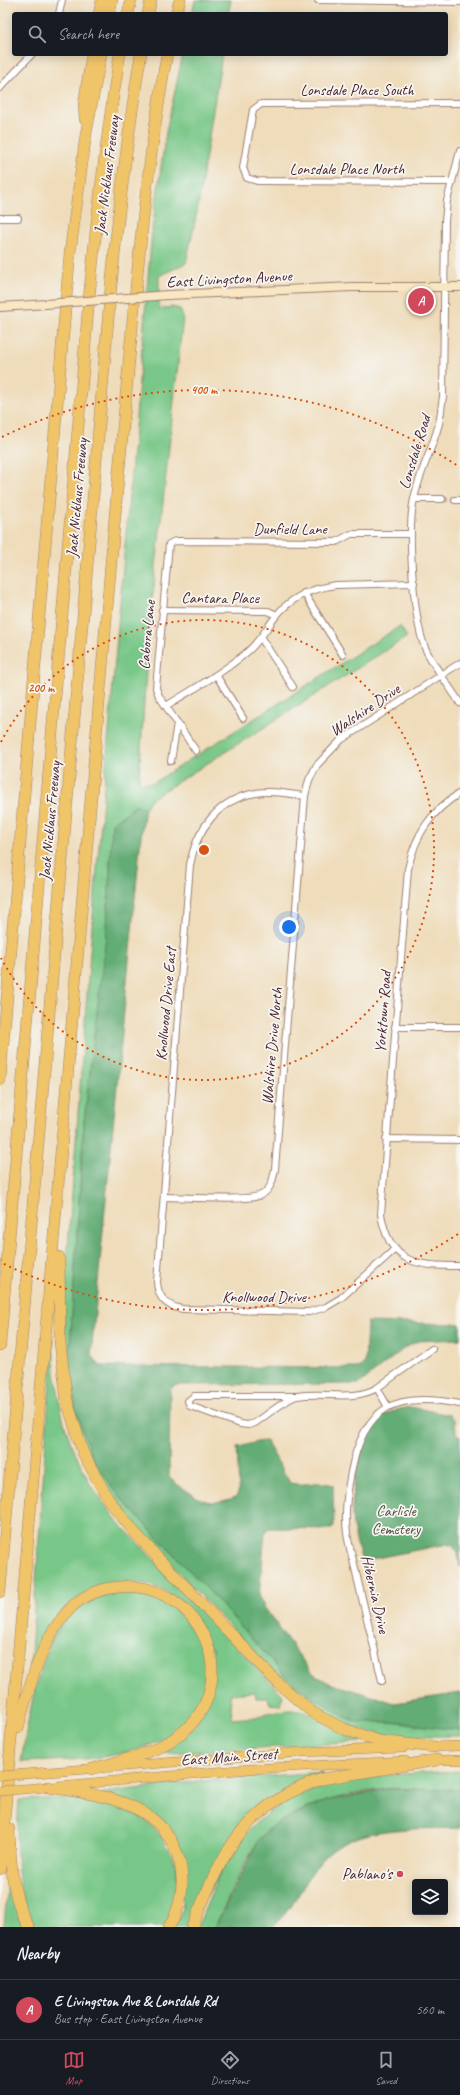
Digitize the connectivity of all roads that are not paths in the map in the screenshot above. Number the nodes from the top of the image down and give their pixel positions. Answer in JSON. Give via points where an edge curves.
{"nodes":[{"id":1,"x":62,"y":0,"type":"edge"},
{"id":2,"x":102,"y":0,"type":"edge"},
{"id":3,"x":112,"y":0,"type":"edge"},
{"id":4,"x":131,"y":0,"type":"edge"},
{"id":5,"x":151,"y":0,"type":"edge"},
{"id":6,"x":176,"y":0,"type":"edge"},
{"id":7,"x":180,"y":0,"type":"edge"},
{"id":8,"x":318,"y":0,"type":"edge"},
{"id":9,"x":400,"y":1,"type":"edge"},
{"id":10,"x":460,"y":2,"type":"edge"},
{"id":11,"x":59,"y":12,"type":"edge"},
{"id":12,"x":99,"y":12,"type":"edge"},
{"id":13,"x":109,"y":12,"type":"edge"},
{"id":14,"x":128,"y":12,"type":"edge"},
{"id":15,"x":148,"y":12,"type":"edge"},
{"id":16,"x":175,"y":12,"type":"edge"},
{"id":17,"x":176,"y":12,"type":"edge"},
{"id":18,"x":30,"y":56,"type":"edge"},
{"id":19,"x":92,"y":56,"type":"edge"},
{"id":20,"x":101,"y":56,"type":"edge"},
{"id":21,"x":120,"y":56,"type":"edge"},
{"id":22,"x":141,"y":56,"type":"edge"},
{"id":23,"x":167,"y":56,"type":"edge"},
{"id":24,"x":0,"y":88,"type":"edge"},
{"id":25,"x":460,"y":103,"type":"edge"},
{"id":26,"x":86,"y":134,"type":"junction"},
{"id":27,"x":460,"y":151,"type":"edge"},
{"id":28,"x":245,"y":175,"type":"joint"},
{"id":29,"x":451,"y":182,"type":"junction"},
{"id":30,"x":0,"y":218,"type":"edge"},
{"id":31,"x":18,"y":218,"type":"dead end"},
{"id":32,"x":444,"y":287,"type":"junction"},
{"id":33,"x":460,"y":288,"type":"edge"},
{"id":34,"x":0,"y":307,"type":"edge"},
{"id":35,"x":414,"y":499,"type":"junction"},
{"id":36,"x":442,"y":499,"type":"tunnel mouth"},
{"id":37,"x":411,"y":534,"type":"junction"},
{"id":38,"x":168,"y":544,"type":"joint"},
{"id":39,"x":414,"y":583,"type":"junction"},
{"id":40,"x":304,"y":593,"type":"junction"},
{"id":41,"x":162,"y":610,"type":"junction"},
{"id":42,"x":277,"y":615,"type":"junction"},
{"id":43,"x":261,"y":638,"type":"junction"},
{"id":44,"x":343,"y":655,"type":"dead end"},
{"id":45,"x":460,"y":663,"type":"edge"},
{"id":46,"x":442,"y":674,"type":"junction"},
{"id":47,"x":216,"y":675,"type":"junction"},
{"id":48,"x":293,"y":687,"type":"dead end"},
{"id":49,"x":460,"y":703,"type":"edge"},
{"id":50,"x":166,"y":706,"type":"junction"},
{"id":51,"x":243,"y":718,"type":"dead end"},
{"id":52,"x":177,"y":723,"type":"junction"},
{"id":53,"x":196,"y":751,"type":"dead end"},
{"id":54,"x":171,"y":761,"type":"dead end"},
{"id":55,"x":460,"y":793,"type":"edge"},
{"id":56,"x":305,"y":796,"type":"junction"},
{"id":57,"x":395,"y":1027,"type":"junction"},
{"id":58,"x":460,"y":1027,"type":"edge"},
{"id":59,"x":0,"y":1080,"type":"edge"},
{"id":60,"x":386,"y":1139,"type":"junction"},
{"id":61,"x":460,"y":1140,"type":"edge"},
{"id":62,"x":164,"y":1197,"type":"junction"},
{"id":63,"x":56,"y":1209,"type":"junction"},
{"id":64,"x":395,"y":1249,"type":"junction"},
{"id":65,"x":460,"y":1266,"type":"edge"},
{"id":66,"x":161,"y":1299,"type":"joint"},
{"id":67,"x":0,"y":1345,"type":"edge"},
{"id":68,"x":432,"y":1350,"type":"dead end"},
{"id":69,"x":377,"y":1388,"type":"junction"},
{"id":70,"x":296,"y":1396,"type":"junction"},
{"id":71,"x":460,"y":1404,"type":"edge"},
{"id":72,"x":388,"y":1407,"type":"junction"},
{"id":73,"x":0,"y":1592,"type":"edge"},
{"id":74,"x":382,"y":1680,"type":"dead end"},
{"id":75,"x":435,"y":1746,"type":"junction"},
{"id":76,"x":460,"y":1746,"type":"edge"},
{"id":77,"x":10,"y":1756,"type":"junction"},
{"id":78,"x":437,"y":1760,"type":"junction"},
{"id":79,"x":460,"y":1760,"type":"edge"},
{"id":80,"x":92,"y":1769,"type":"junction"},
{"id":81,"x":0,"y":1776,"type":"edge"},
{"id":82,"x":47,"y":1787,"type":"junction"},
{"id":83,"x":3,"y":1794,"type":"edge"},
{"id":84,"x":0,"y":1869,"type":"edge"},
{"id":85,"x":29,"y":1927,"type":"edge"},
{"id":86,"x":169,"y":1927,"type":"edge"},
{"id":87,"x":192,"y":1927,"type":"edge"}],
"edges":[{"from":1,"to":11,"type":"street"},
{"from":2,"to":12,"type":"highway"},
{"from":3,"to":13,"type":"highway"},
{"from":4,"to":14,"type":"highway"},
{"from":5,"to":15,"type":"highway"},
{"from":6,"to":16,"type":"highway"},
{"from":7,"to":17,"type":"highway"},
{"from":8,"to":9,"type":"street"},
{"from":9,"to":10,"type":"street"},
{"from":18,"to":24,"type":"street"},
{"from":19,"to":26,"type":"highway","via":[[84,104]]},
{"from":20,"to":26,"type":"highway"},
{"from":21,"to":67,"type":"highway","name":"Jack Nicklaus Freeway","via":[[100,190],[89,299]]},
{"from":22,"to":73,"type":"highway","name":"Jack Nicklaus Freeway","via":[[129,126],[114,252]]},
{"from":23,"to":63,"type":"highway","via":[[159,95],[139,261]]},
{"from":25,"to":28,"type":"street","name":"Lonsdale Place South","via":[[265,103],[256,107],[243,168]]},
{"from":26,"to":59,"type":"highway","via":[[70,252]]},
{"from":27,"to":29,"type":"street","name":"Lonsdale Road"},
{"from":28,"to":29,"type":"street","name":"Lonsdale Place North","via":[[250,180],[257,181]]},
{"from":29,"to":32,"type":"street","name":"Lonsdale Road","via":[[445,222]]},
{"from":30,"to":31,"type":"street"},
{"from":32,"to":33,"type":"main road","name":"East Livingston Avenue"},
{"from":32,"to":34,"type":"main road","name":"East Livingston Avenue","bridge":true,"via":[[353,287],[168,295]]},
{"from":32,"to":35,"type":"street","name":"Lonsdale Road","via":[[440,419]]},
{"from":35,"to":36,"type":"street"},
{"from":35,"to":37,"type":"street","name":"Lonsdale Road"},
{"from":37,"to":38,"type":"street","name":"Dunfield Lane","via":[[351,534],[336,542],[175,541]]},
{"from":37,"to":39,"type":"street","name":"Lonsdale Road"},
{"from":38,"to":41,"type":"street","name":"Cabora Lane"},
{"from":39,"to":40,"type":"street","via":[[336,585]]},
{"from":39,"to":46,"type":"street","name":"Lonsdale Road","via":[[417,617],[423,642]]},
{"from":40,"to":42,"type":"street"},
{"from":40,"to":44,"type":"street"},
{"from":41,"to":42,"type":"street","name":"Cantara Place","via":[[268,611]]},
{"from":41,"to":50,"type":"street","name":"Cabora Lane","via":[[156,688]]},
{"from":42,"to":43,"type":"street"},
{"from":43,"to":47,"type":"street"},
{"from":43,"to":48,"type":"street"},
{"from":45,"to":46,"type":"street","name":"Walshire Drive"},
{"from":46,"to":49,"type":"street","name":"Lonsdale Road"},
{"from":46,"to":56,"type":"street","name":"Walshire Drive","via":[[341,740],[317,765]]},
{"from":47,"to":50,"type":"street"},
{"from":47,"to":51,"type":"street"},
{"from":50,"to":52,"type":"street","name":"Cabora Lane"},
{"from":52,"to":53,"type":"street","name":"Cabora Lane"},
{"from":52,"to":54,"type":"street"},
{"from":55,"to":57,"type":"street","name":"Yorktown Road","via":[[435,812],[425,824],[411,854]]},
{"from":56,"to":62,"type":"street","name":"Knollwood Drive East","via":[[275,792],[245,795],[214,814],[195,842],[190,866]]},
{"from":56,"to":62,"type":"street","name":"Walshire Drive North","via":[[274,1178],[265,1192],[255,1197]]},
{"from":57,"to":58,"type":"street"},
{"from":57,"to":60,"type":"street","name":"Yorktown Road"},
{"from":60,"to":61,"type":"street"},
{"from":60,"to":64,"type":"street","name":"Yorktown Road","via":[[381,1214],[385,1231]]},
{"from":62,"to":66,"type":"street","name":"Knollwood Drive East","via":[[157,1282]]},
{"from":63,"to":75,"type":"highway","via":[[60,1343],[67,1401],[83,1453],[108,1499],[156,1556],[279,1684],[313,1712],[344,1729],[378,1741]]},
{"from":63,"to":77,"type":"highway"},
{"from":64,"to":65,"type":"street","via":[[410,1261],[422,1265]]},
{"from":64,"to":66,"type":"street","name":"Knollwood Drive","via":[[341,1298],[326,1307],[309,1312],[183,1309],[171,1306]]},
{"from":68,"to":69,"type":"street"},
{"from":69,"to":70,"type":"street","via":[[357,1395]]},
{"from":69,"to":72,"type":"street"},
{"from":70,"to":70,"type":"street","via":[[248,1425],[188,1404],[194,1396]]},
{"from":71,"to":72,"type":"street","name":"Hibernia Drive","via":[[442,1400],[417,1400]]},
{"from":72,"to":74,"type":"street","name":"Hibernia Drive","via":[[371,1420],[359,1440],[347,1494],[346,1514],[347,1533]]},
{"from":75,"to":76,"type":"main road","name":"East Main Street"},
{"from":75,"to":80,"type":"main road","name":"East Main Street","via":[[303,1752]]},
{"from":77,"to":80,"type":"highway","via":[[23,1708],[44,1648],[54,1628],[67,1612],[90,1594],[104,1589],[131,1586],[156,1591],[186,1609],[202,1631],[212,1668],[207,1699],[190,1725],[174,1738],[131,1758]]},
{"from":77,"to":83,"type":"highway"},
{"from":78,"to":79,"type":"main road","name":"East Main Street"},
{"from":78,"to":82,"type":"main road","name":"East Main Street","via":[[249,1770]]},
{"from":78,"to":87,"type":"highway","via":[[322,1779],[304,1785],[276,1801],[253,1819],[228,1849]]},
{"from":80,"to":81,"type":"main road","name":"East Main Street","bridge":true},
{"from":82,"to":83,"type":"main road","name":"East Main Street","bridge":true},
{"from":82,"to":86,"type":"highway","via":[[103,1796],[124,1803],[142,1811],[162,1828],[177,1852],[182,1879],[180,1904]]},
{"from":83,"to":84,"type":"highway"},
{"from":83,"to":85,"type":"highway","via":[[15,1888]]}]}
